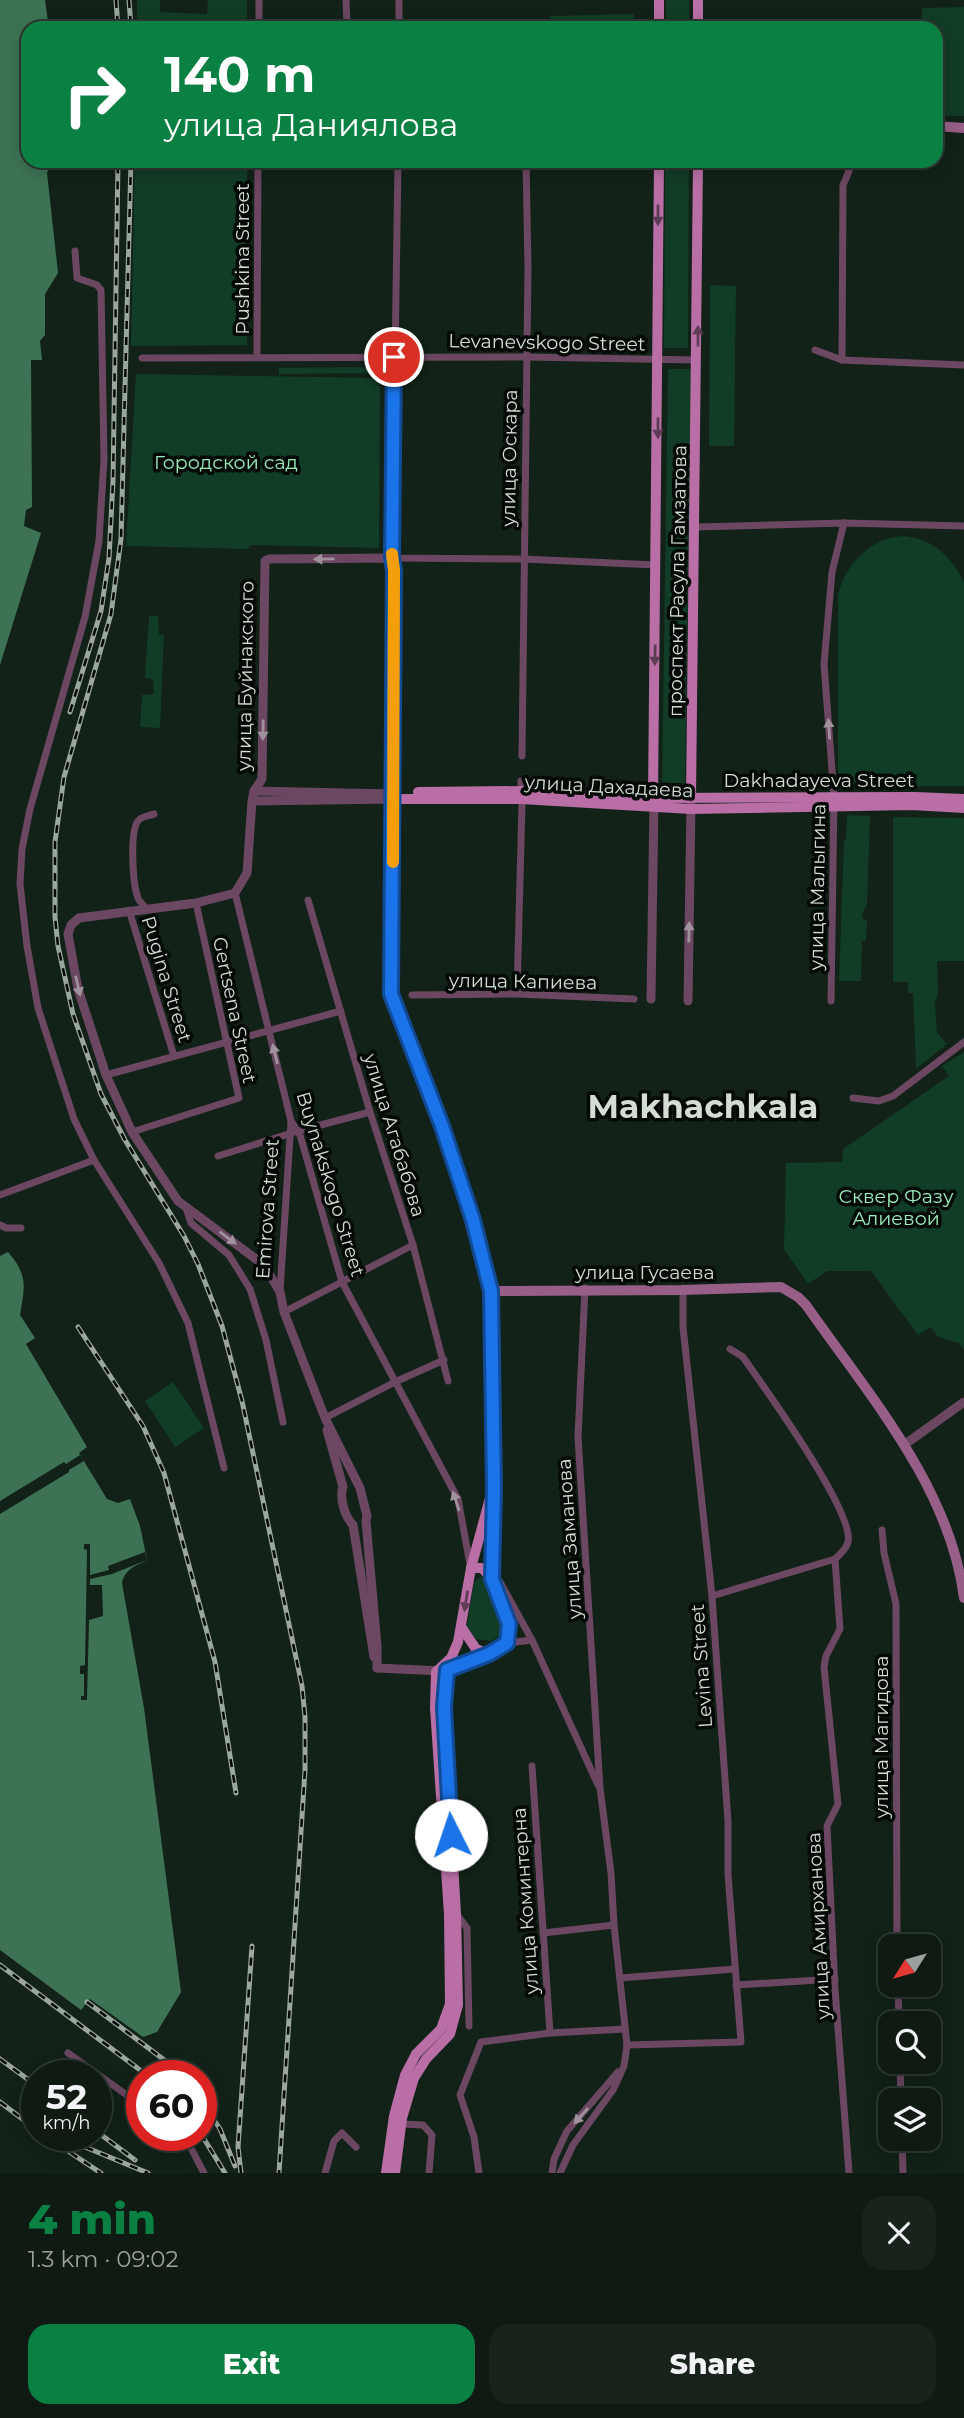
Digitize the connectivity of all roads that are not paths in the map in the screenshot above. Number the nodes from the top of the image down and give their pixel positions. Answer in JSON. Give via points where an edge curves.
{"nodes":[{"id":1,"x":259,"y":0,"type":"edge"},
{"id":2,"x":346,"y":0,"type":"edge"},
{"id":3,"x":399,"y":0,"type":"edge"},
{"id":4,"x":659,"y":0,"type":"edge"},
{"id":5,"x":698,"y":0,"type":"edge"},
{"id":6,"x":259,"y":21,"type":"edge"},
{"id":7,"x":347,"y":21,"type":"edge"},
{"id":8,"x":399,"y":21,"type":"edge"},
{"id":9,"x":659,"y":21,"type":"edge"},
{"id":10,"x":698,"y":21,"type":"edge"},
{"id":11,"x":943,"y":126,"type":"edge"},
{"id":12,"x":964,"y":127,"type":"edge"},
{"id":13,"x":258,"y":168,"type":"edge"},
{"id":14,"x":398,"y":168,"type":"edge"},
{"id":15,"x":526,"y":168,"type":"edge"},
{"id":16,"x":659,"y":168,"type":"edge"},
{"id":17,"x":698,"y":168,"type":"edge"},
{"id":18,"x":849,"y":168,"type":"edge"},
{"id":19,"x":75,"y":251,"type":"dead end"},
{"id":20,"x":814,"y":350,"type":"dead end"},
{"id":21,"x":257,"y":357,"type":"junction"},
{"id":22,"x":394,"y":357,"type":"junction"},
{"id":23,"x":526,"y":357,"type":"junction"},
{"id":24,"x":142,"y":358,"type":"dead end"},
{"id":25,"x":658,"y":359,"type":"junction"},
{"id":26,"x":698,"y":360,"type":"junction"},
{"id":27,"x":842,"y":360,"type":"junction"},
{"id":28,"x":964,"y":365,"type":"edge"},
{"id":29,"x":845,"y":523,"type":"junction"},
{"id":30,"x":964,"y":526,"type":"edge"},
{"id":31,"x":695,"y":527,"type":"junction"},
{"id":32,"x":391,"y":558,"type":"junction"},
{"id":33,"x":523,"y":559,"type":"junction"},
{"id":34,"x":656,"y":565,"type":"junction"},
{"id":35,"x":522,"y":756,"type":"dead end"},
{"id":36,"x":521,"y":790,"type":"junction"},
{"id":37,"x":253,"y":796,"type":"junction"},
{"id":38,"x":393,"y":797,"type":"junction"},
{"id":39,"x":964,"y":799,"type":"edge"},
{"id":40,"x":834,"y":802,"type":"junction"},
{"id":41,"x":654,"y":803,"type":"junction"},
{"id":42,"x":691,"y":803,"type":"junction"},
{"id":43,"x":964,"y":808,"type":"edge"},
{"id":44,"x":154,"y":814,"type":"dead end"},
{"id":45,"x":235,"y":893,"type":"junction"},
{"id":46,"x":308,"y":900,"type":"dead end"},
{"id":47,"x":196,"y":902,"type":"junction"},
{"id":48,"x":146,"y":908,"type":"junction"},
{"id":49,"x":129,"y":910,"type":"junction"},
{"id":50,"x":517,"y":994,"type":"junction"},
{"id":51,"x":412,"y":995,"type":"dead end"},
{"id":52,"x":634,"y":999,"type":"dead end"},
{"id":53,"x":651,"y":999,"type":"dead end"},
{"id":54,"x":688,"y":1001,"type":"dead end"},
{"id":55,"x":831,"y":1001,"type":"dead end"},
{"id":56,"x":341,"y":1011,"type":"junction"},
{"id":57,"x":269,"y":1032,"type":"junction"},
{"id":58,"x":964,"y":1042,"type":"edge"},
{"id":59,"x":226,"y":1043,"type":"junction"},
{"id":60,"x":174,"y":1056,"type":"junction"},
{"id":61,"x":106,"y":1075,"type":"junction"},
{"id":62,"x":853,"y":1098,"type":"dead end"},
{"id":63,"x":370,"y":1112,"type":"junction"},
{"id":64,"x":291,"y":1121,"type":"joint"},
{"id":65,"x":132,"y":1132,"type":"junction"},
{"id":66,"x":294,"y":1133,"type":"junction"},
{"id":67,"x":218,"y":1156,"type":"dead end"},
{"id":68,"x":94,"y":1160,"type":"junction"},
{"id":69,"x":0,"y":1195,"type":"edge"},
{"id":70,"x":186,"y":1207,"type":"junction"},
{"id":71,"x":0,"y":1224,"type":"edge"},
{"id":72,"x":21,"y":1228,"type":"dead end"},
{"id":73,"x":413,"y":1245,"type":"junction"},
{"id":74,"x":342,"y":1282,"type":"junction"},
{"id":75,"x":585,"y":1289,"type":"junction"},
{"id":76,"x":683,"y":1289,"type":"junction"},
{"id":77,"x":490,"y":1290,"type":"junction"},
{"id":78,"x":280,"y":1292,"type":"junction"},
{"id":79,"x":284,"y":1312,"type":"junction"},
{"id":80,"x":730,"y":1349,"type":"dead end"},
{"id":81,"x":444,"y":1360,"type":"junction"},
{"id":82,"x":448,"y":1381,"type":"dead end"},
{"id":83,"x":395,"y":1382,"type":"junction"},
{"id":84,"x":964,"y":1402,"type":"edge"},
{"id":85,"x":326,"y":1418,"type":"junction"},
{"id":86,"x":283,"y":1422,"type":"dead end"},
{"id":87,"x":905,"y":1445,"type":"junction"},
{"id":88,"x":224,"y":1468,"type":"dead end"},
{"id":89,"x":356,"y":1484,"type":"junction"},
{"id":90,"x":343,"y":1487,"type":"junction"},
{"id":91,"x":366,"y":1521,"type":"junction"},
{"id":92,"x":353,"y":1525,"type":"junction"},
{"id":93,"x":882,"y":1530,"type":"dead end"},
{"id":94,"x":835,"y":1559,"type":"junction"},
{"id":95,"x":471,"y":1568,"type":"junction"},
{"id":96,"x":492,"y":1579,"type":"junction"},
{"id":97,"x":964,"y":1580,"type":"edge"},
{"id":98,"x":712,"y":1596,"type":"junction"},
{"id":99,"x":964,"y":1598,"type":"edge"},
{"id":100,"x":462,"y":1628,"type":"junction"},
{"id":101,"x":532,"y":1640,"type":"junction"},
{"id":102,"x":507,"y":1643,"type":"junction"},
{"id":103,"x":489,"y":1654,"type":"junction"},
{"id":104,"x":377,"y":1668,"type":"junction"},
{"id":105,"x":441,"y":1671,"type":"junction"},
{"id":106,"x":532,"y":1766,"type":"dead end"},
{"id":107,"x":600,"y":1788,"type":"junction"},
{"id":108,"x":453,"y":1914,"type":"junction"},
{"id":109,"x":614,"y":1925,"type":"junction"},
{"id":110,"x":543,"y":1933,"type":"junction"},
{"id":111,"x":897,"y":1934,"type":"edge"},
{"id":112,"x":735,"y":1969,"type":"junction"},
{"id":113,"x":620,"y":1978,"type":"junction"},
{"id":114,"x":835,"y":1979,"type":"junction"},
{"id":115,"x":736,"y":1985,"type":"junction"},
{"id":116,"x":469,"y":2026,"type":"dead end"},
{"id":117,"x":625,"y":2028,"type":"junction"},
{"id":118,"x":550,"y":2033,"type":"junction"},
{"id":119,"x":627,"y":2045,"type":"junction"},
{"id":120,"x":68,"y":2053,"type":"dead end"},
{"id":121,"x":624,"y":2066,"type":"junction"},
{"id":122,"x":126,"y":2095,"type":"edge"},
{"id":123,"x":401,"y":2124,"type":"junction"},
{"id":124,"x":356,"y":2147,"type":"dead end"},
{"id":125,"x":193,"y":2151,"type":"edge"},
{"id":126,"x":902,"y":2151,"type":"edge"},
{"id":127,"x":204,"y":2173,"type":"edge"},
{"id":128,"x":325,"y":2173,"type":"edge"},
{"id":129,"x":386,"y":2173,"type":"edge"},
{"id":130,"x":395,"y":2173,"type":"edge"},
{"id":131,"x":429,"y":2173,"type":"edge"},
{"id":132,"x":479,"y":2173,"type":"edge"},
{"id":133,"x":552,"y":2173,"type":"edge"},
{"id":134,"x":560,"y":2173,"type":"edge"},
{"id":135,"x":849,"y":2173,"type":"edge"},
{"id":136,"x":903,"y":2173,"type":"edge"}],
"edges":[{"from":1,"to":6,"type":"street"},
{"from":2,"to":7,"type":"street"},
{"from":3,"to":8,"type":"street"},
{"from":4,"to":9,"type":"main road"},
{"from":5,"to":10,"type":"main road"},
{"from":11,"to":12,"type":"main road"},
{"from":13,"to":21,"type":"street","name":"Pushkina Street"},
{"from":14,"to":22,"type":"street"},
{"from":15,"to":23,"type":"street","name":"улица Оскара"},
{"from":16,"to":25,"type":"main road","name":"проспект Расула Гамзатова","one_way":true},
{"from":26,"to":17,"type":"main road","name":"проспект Расула Гамзатова","one_way":true},
{"from":18,"to":27,"type":"street","via":[[842,185]]},
{"from":19,"to":68,"type":"street","via":[[77,278],[101,290],[104,459],[99,541],[85,617],[30,809],[20,884],[38,1008],[74,1119]]},
{"from":20,"to":27,"type":"street"},
{"from":21,"to":22,"type":"street","name":"Levanevskogo Street"},
{"from":21,"to":24,"type":"street","name":"Levanevskogo Street"},
{"from":22,"to":23,"type":"street","name":"Levanevskogo Street"},
{"from":22,"to":32,"type":"street"},
{"from":23,"to":25,"type":"street","name":"Levanevskogo Street"},
{"from":23,"to":33,"type":"street","name":"улица Оскара"},
{"from":25,"to":26,"type":"street","name":"Levanevskogo Street"},
{"from":25,"to":34,"type":"main road","name":"проспект Расула Гамзатова","one_way":true},
{"from":26,"to":31,"type":"main road","name":"проспект Расула Гамзатова"},
{"from":27,"to":28,"type":"street"},
{"from":29,"to":30,"type":"street"},
{"from":29,"to":31,"type":"street"},
{"from":40,"to":29,"type":"street","name":"улица Малыгина","one_way":true,"via":[[824,664],[832,572]]},
{"from":31,"to":42,"type":"main road","name":"проспект Расула Гамзатова"},
{"from":32,"to":33,"type":"street"},
{"from":32,"to":37,"type":"street","name":"улица Буйнакского","one_way":true,"via":[[265,561],[262,779]]},
{"from":32,"to":38,"type":"street"},
{"from":33,"to":34,"type":"street"},
{"from":33,"to":35,"type":"street","name":"улица Оскара"},
{"from":34,"to":41,"type":"main road","name":"проспект Расула Гамзатова","one_way":true},
{"from":36,"to":38,"type":"main road","name":"улица Дахадаева"},
{"from":36,"to":41,"type":"main road","name":"улица Дахадаева"},
{"from":36,"to":50,"type":"street"},
{"from":37,"to":38,"type":"street"},
{"from":37,"to":45,"type":"street","via":[[247,873]]},
{"from":38,"to":77,"type":"main road","via":[[391,994],[442,1126]]},
{"from":39,"to":40,"type":"main road","name":"Dakhadayeva Street"},
{"from":40,"to":42,"type":"main road","name":"улица Дахадаева"},
{"from":40,"to":43,"type":"main road","name":"улица Дахадаева"},
{"from":40,"to":55,"type":"street","name":"улица Малыгина"},
{"from":41,"to":42,"type":"main road","name":"улица Дахадаева"},
{"from":41,"to":53,"type":"street","name":"проспект Расула Гамзатова"},
{"from":54,"to":42,"type":"street","name":"проспект Расула Гамзатова","one_way":true},
{"from":44,"to":48,"type":"street","via":[[136,823],[132,851],[137,899]]},
{"from":45,"to":47,"type":"street"},
{"from":45,"to":57,"type":"street","name":"Buynakskogo Street"},
{"from":46,"to":56,"type":"street","name":"улица Агабабова"},
{"from":47,"to":48,"type":"street"},
{"from":47,"to":59,"type":"street","name":"Gertsena Street"},
{"from":48,"to":49,"type":"street"},
{"from":49,"to":60,"type":"street","name":"Pugina Street"},
{"from":49,"to":61,"type":"street","one_way":true,"via":[[85,916],[75,920],[68,934],[78,989]]},
{"from":50,"to":51,"type":"street","name":"улица Капиева"},
{"from":50,"to":52,"type":"street","name":"улица Капиева"},
{"from":56,"to":57,"type":"street"},
{"from":56,"to":63,"type":"street","name":"улица Агабабова"},
{"from":57,"to":59,"type":"street"},
{"from":64,"to":57,"type":"street","name":"Buynakskogo Street","one_way":true},
{"from":58,"to":62,"type":"street","via":[[892,1096],[879,1101]]},
{"from":59,"to":60,"type":"street"},
{"from":59,"to":65,"type":"street","name":"Gertsena Street","via":[[239,1098]]},
{"from":60,"to":61,"type":"street"},
{"from":61,"to":65,"type":"street"},
{"from":63,"to":66,"type":"street"},
{"from":63,"to":73,"type":"street","name":"улица Агабабова"},
{"from":64,"to":66,"type":"street","name":"Emirova Street"},
{"from":65,"to":70,"type":"street"},
{"from":66,"to":67,"type":"street"},
{"from":66,"to":74,"type":"street","name":"Buynakskogo Street"},
{"from":66,"to":78,"type":"street","name":"Emirova Street"},
{"from":68,"to":69,"type":"street"},
{"from":68,"to":88,"type":"street","via":[[159,1263],[188,1324]]},
{"from":70,"to":78,"type":"street","one_way":true,"via":[[264,1265]]},
{"from":70,"to":86,"type":"street","via":[[191,1223],[229,1255],[250,1289]]},
{"from":71,"to":72,"type":"street"},
{"from":73,"to":74,"type":"street"},
{"from":73,"to":81,"type":"street","name":"улица Агабабова"},
{"from":74,"to":79,"type":"street"},
{"from":74,"to":83,"type":"street","name":"Buynakskogo Street"},
{"from":75,"to":76,"type":"main road","name":"улица Гусаева"},
{"from":75,"to":77,"type":"main road","name":"улица Гусаева"},
{"from":75,"to":107,"type":"street","name":"улица Заманова","via":[[578,1437]]},
{"from":76,"to":87,"type":"main road","name":"улица Гусаева","via":[[781,1287],[798,1297]]},
{"from":76,"to":87,"type":"main road","name":"улица Гусаева","via":[[793,1289],[807,1302]]},
{"from":76,"to":98,"type":"street","name":"Levina Street"},
{"from":77,"to":95,"type":"main road","via":[[492,1489]]},
{"from":77,"to":96,"type":"main road"},
{"from":78,"to":79,"type":"street","name":"Emirova Street"},
{"from":79,"to":85,"type":"street","name":"Emirova Street"},
{"from":80,"to":94,"type":"street","name":"улица Амирханова","via":[[743,1357],[824,1480],[847,1529],[848,1542]]},
{"from":81,"to":82,"type":"street","name":"улица Агабабова"},
{"from":81,"to":83,"type":"street"},
{"from":83,"to":85,"type":"street"},
{"from":95,"to":83,"type":"street","name":"Buynakskogo Street","one_way":true,"via":[[458,1499]]},
{"from":84,"to":87,"type":"street"},
{"from":85,"to":89,"type":"street"},
{"from":85,"to":90,"type":"street"},
{"from":87,"to":97,"type":"main road","via":[[945,1514]]},
{"from":87,"to":99,"type":"main road","via":[[942,1515]]},
{"from":89,"to":90,"type":"street"},
{"from":89,"to":91,"type":"street"},
{"from":90,"to":92,"type":"street","via":[[347,1520]]},
{"from":91,"to":92,"type":"street"},
{"from":91,"to":104,"type":"street"},
{"from":92,"to":104,"type":"street"},
{"from":93,"to":111,"type":"street","name":"улица Магидова","via":[[896,1604]]},
{"from":94,"to":98,"type":"street"},
{"from":94,"to":114,"type":"street","name":"улица Амирханова","via":[[840,1629],[824,1667],[838,1804],[827,1826]]},
{"from":95,"to":96,"type":"main road","via":[[482,1568]]},
{"from":95,"to":100,"type":"main road","one_way":true},
{"from":96,"to":101,"type":"street","name":"улица Заманова","via":[[500,1582]]},
{"from":96,"to":102,"type":"main road","via":[[509,1624]]},
{"from":98,"to":112,"type":"street","name":"Levina Street"},
{"from":100,"to":103,"type":"main road","via":[[476,1649]]},
{"from":100,"to":105,"type":"main road"},
{"from":101,"to":102,"type":"street"},
{"from":101,"to":107,"type":"street","name":"улица Заманова"},
{"from":102,"to":103,"type":"main road"},
{"from":103,"to":105,"type":"main road"},
{"from":104,"to":105,"type":"street"},
{"from":105,"to":108,"type":"main road"},
{"from":106,"to":110,"type":"street","name":"улица Коминтерна"},
{"from":107,"to":109,"type":"street","name":"улица Заманова"},
{"from":108,"to":116,"type":"street","via":[[467,1928]]},
{"from":108,"to":123,"type":"main road","via":[[458,2005],[450,2034],[414,2078]]},
{"from":108,"to":129,"type":"main road","via":[[450,2004],[441,2029],[416,2054],[405,2075]]},
{"from":109,"to":110,"type":"street"},
{"from":109,"to":113,"type":"street","name":"улица Заманова"},
{"from":110,"to":118,"type":"street","name":"улица Коминтерна"},
{"from":112,"to":113,"type":"street"},
{"from":112,"to":115,"type":"street","name":"Levina Street"},
{"from":113,"to":117,"type":"street","name":"улица Заманова"},
{"from":114,"to":115,"type":"street"},
{"from":114,"to":135,"type":"street","name":"улица Амирханова"},
{"from":115,"to":119,"type":"street","name":"Levina Street","via":[[741,2042]]},
{"from":117,"to":118,"type":"street"},
{"from":117,"to":119,"type":"street","name":"улица Заманова"},
{"from":118,"to":132,"type":"street","via":[[481,2042],[460,2095],[474,2137]]},
{"from":119,"to":121,"type":"street","name":"улица Заманова"},
{"from":120,"to":122,"type":"street"},
{"from":121,"to":133,"type":"street","one_way":true,"via":[[567,2131]]},
{"from":121,"to":134,"type":"street","name":"улица Заманова"},
{"from":123,"to":130,"type":"main road"},
{"from":123,"to":131,"type":"street","via":[[423,2126],[432,2135]]},
{"from":124,"to":128,"type":"street","via":[[342,2133],[334,2141]]},
{"from":125,"to":127,"type":"street"},
{"from":126,"to":136,"type":"street"}]}
